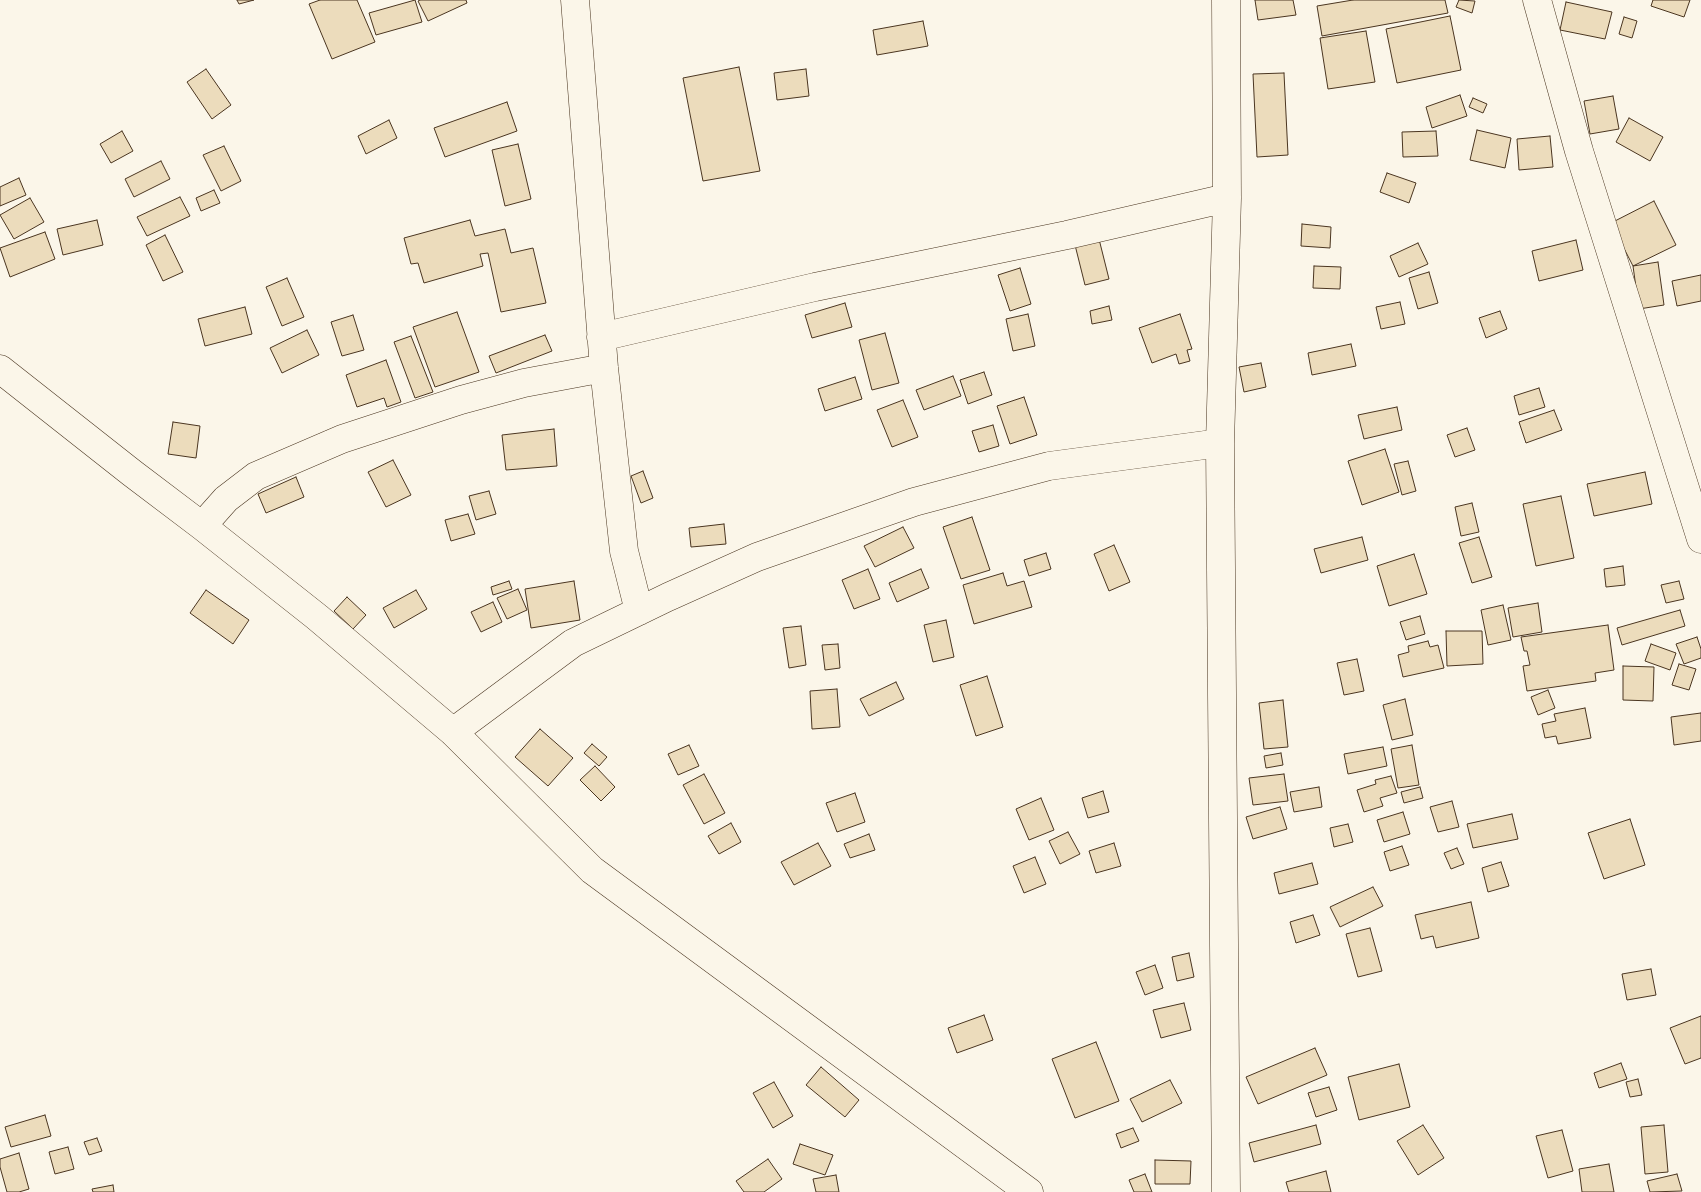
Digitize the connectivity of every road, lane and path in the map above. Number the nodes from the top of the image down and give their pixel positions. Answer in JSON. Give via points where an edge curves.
{"nodes":[{"id":1,"x":575,"y":0,"type":"edge"},
{"id":2,"x":1226,"y":0,"type":"edge"},
{"id":3,"x":1537,"y":0,"type":"edge"},
{"id":4,"x":1227,"y":198,"type":"junction"},
{"id":5,"x":602,"y":337,"type":"junction"},
{"id":6,"x":604,"y":368,"type":"junction"},
{"id":7,"x":0,"y":369,"type":"edge"},
{"id":8,"x":1220,"y":443,"type":"junction"},
{"id":9,"x":202,"y":526,"type":"junction"},
{"id":10,"x":1701,"y":539,"type":"edge"},
{"id":11,"x":638,"y":611,"type":"junction"},
{"id":12,"x":453,"y":732,"type":"junction"},
{"id":13,"x":1029,"y":1192,"type":"edge"},
{"id":14,"x":1226,"y":1192,"type":"edge"}],
"edges":[{"from":1,"to":5,"type":"street"},
{"from":2,"to":4,"type":"street"},
{"from":3,"to":10,"type":"street","via":[[1579,151]]},
{"from":4,"to":5,"type":"street","via":[[806,289]]},
{"from":4,"to":8,"type":"street"},
{"from":5,"to":6,"type":"street"},
{"from":6,"to":9,"type":"street","via":[[524,383],[461,400],[342,439],[256,476],[226,499]]},
{"from":6,"to":11,"type":"street","via":[[624,551]]},
{"from":7,"to":9,"type":"street"},
{"from":8,"to":11,"type":"street","via":[[1049,466],[914,502],[757,557]]},
{"from":8,"to":14,"type":"street"},
{"from":9,"to":12,"type":"street","via":[[317,617]]},
{"from":11,"to":12,"type":"street","via":[[574,643]]},
{"from":12,"to":13,"type":"street","via":[[592,870]]}]}
